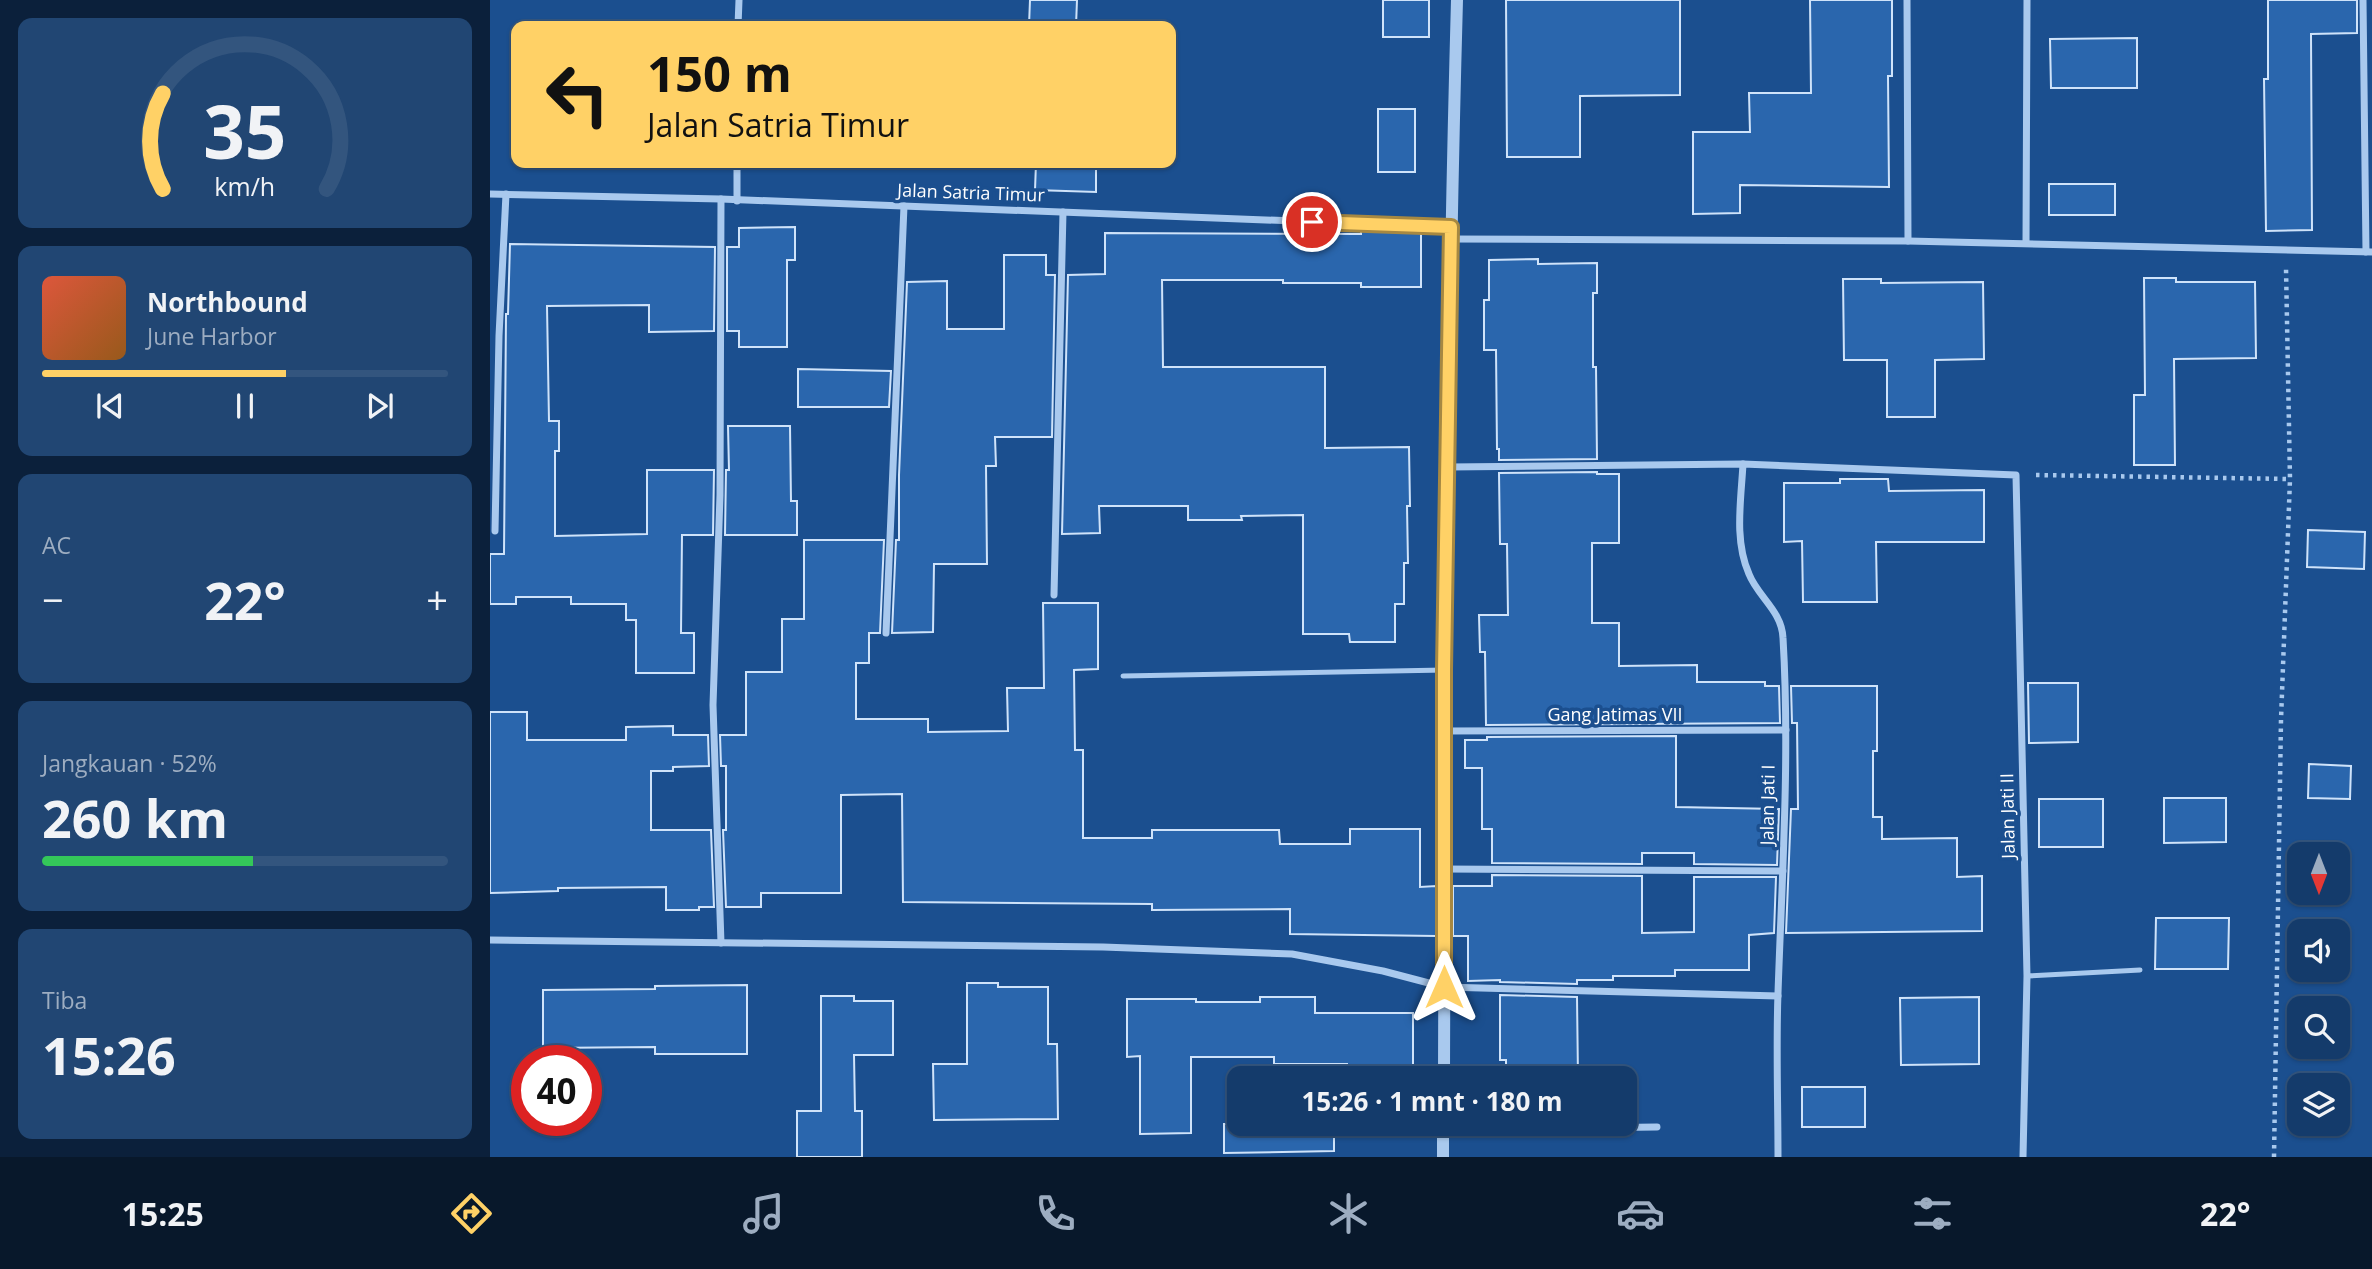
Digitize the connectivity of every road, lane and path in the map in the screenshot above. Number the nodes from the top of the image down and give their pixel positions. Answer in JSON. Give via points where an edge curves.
{"nodes":[{"id":1,"x":739,"y":0,"type":"edge"},
{"id":2,"x":1457,"y":0,"type":"edge"},
{"id":3,"x":1907,"y":0,"type":"edge"},
{"id":4,"x":2027,"y":0,"type":"edge"},
{"id":5,"x":2363,"y":0,"type":"edge"},
{"id":6,"x":738,"y":21,"type":"edge"},
{"id":7,"x":737,"y":168,"type":"edge"},
{"id":8,"x":490,"y":194,"type":"edge"},
{"id":9,"x":506,"y":194,"type":"junction"},
{"id":10,"x":721,"y":199,"type":"junction"},
{"id":11,"x":737,"y":201,"type":"junction"},
{"id":12,"x":904,"y":206,"type":"junction"},
{"id":13,"x":1063,"y":212,"type":"junction"},
{"id":14,"x":1451,"y":233,"type":"junction"},
{"id":15,"x":1908,"y":241,"type":"junction"},
{"id":16,"x":2026,"y":243,"type":"junction"},
{"id":17,"x":2285,"y":250,"type":"junction"},
{"id":18,"x":2369,"y":252,"type":"edge"},
{"id":19,"x":1743,"y":464,"type":"junction"},
{"id":20,"x":1449,"y":467,"type":"junction"},
{"id":21,"x":2016,"y":475,"type":"junction"},
{"id":22,"x":2290,"y":479,"type":"junction"},
{"id":23,"x":495,"y":531,"type":"dead end"},
{"id":24,"x":1054,"y":595,"type":"dead end"},
{"id":25,"x":886,"y":633,"type":"dead end"},
{"id":26,"x":1444,"y":670,"type":"junction"},
{"id":27,"x":1123,"y":676,"type":"dead end"},
{"id":28,"x":1786,"y":730,"type":"junction"},
{"id":29,"x":1444,"y":731,"type":"junction"},
{"id":30,"x":1443,"y":869,"type":"junction"},
{"id":31,"x":1783,"y":871,"type":"junction"},
{"id":32,"x":490,"y":940,"type":"edge"},
{"id":33,"x":721,"y":943,"type":"junction"},
{"id":34,"x":2140,"y":970,"type":"dead end"},
{"id":35,"x":2027,"y":976,"type":"junction"},
{"id":36,"x":1444,"y":987,"type":"junction"},
{"id":37,"x":1777,"y":996,"type":"junction"},
{"id":38,"x":1444,"y":1066,"type":"edge"},
{"id":39,"x":1637,"y":1127,"type":"edge"},
{"id":40,"x":1657,"y":1127,"type":"dead end"},
{"id":41,"x":1443,"y":1136,"type":"edge"},
{"id":42,"x":1443,"y":1157,"type":"edge"},
{"id":43,"x":1777,"y":1157,"type":"edge"},
{"id":44,"x":2023,"y":1157,"type":"edge"},
{"id":45,"x":2274,"y":1157,"type":"edge"}],
"edges":[{"from":1,"to":6,"type":"street"},
{"from":2,"to":14,"type":"street"},
{"from":3,"to":15,"type":"street"},
{"from":4,"to":16,"type":"street"},
{"from":5,"to":18,"type":"street"},
{"from":7,"to":11,"type":"street"},
{"from":8,"to":9,"type":"street","name":"Jalan Satria Timur"},
{"from":9,"to":10,"type":"street","name":"Jalan Satria Timur"},
{"from":9,"to":23,"type":"street"},
{"from":10,"to":11,"type":"street","name":"Jalan Satria Timur"},
{"from":10,"to":33,"type":"street","via":[[720,495],[713,705]]},
{"from":11,"to":12,"type":"street","name":"Jalan Satria Timur"},
{"from":12,"to":13,"type":"street","name":"Jalan Satria Timur"},
{"from":12,"to":25,"type":"street"},
{"from":13,"to":14,"type":"street","name":"Jalan Satria Timur"},
{"from":13,"to":24,"type":"street"},
{"from":14,"to":15,"type":"street","name":"Jalan Satria Timur"},
{"from":14,"to":20,"type":"street"},
{"from":15,"to":16,"type":"street","name":"Jalan Satria Timur"},
{"from":16,"to":17,"type":"street","name":"Jalan Satria Timur"},
{"from":17,"to":18,"type":"street","name":"Jalan Satria Timur"},
{"from":17,"to":22,"type":"path"},
{"from":19,"to":20,"type":"street"},
{"from":19,"to":21,"type":"street"},
{"from":19,"to":28,"type":"street","name":"Jalan Jati I","via":[[1740,540],[1750,578],[1776,612],[1783,634]]},
{"from":20,"to":26,"type":"street"},
{"from":21,"to":22,"type":"path"},
{"from":21,"to":35,"type":"street","name":"Jalan Jati II"},
{"from":22,"to":45,"type":"path"},
{"from":26,"to":27,"type":"lane"},
{"from":26,"to":29,"type":"street"},
{"from":28,"to":29,"type":"street","name":"Gang Jatimas VII"},
{"from":28,"to":31,"type":"street","name":"Jalan Jati I"},
{"from":29,"to":30,"type":"street"},
{"from":30,"to":31,"type":"street"},
{"from":30,"to":36,"type":"street"},
{"from":31,"to":37,"type":"street","name":"Jalan Jati I"},
{"from":32,"to":33,"type":"street"},
{"from":33,"to":36,"type":"street","via":[[1292,954]]},
{"from":34,"to":35,"type":"lane"},
{"from":35,"to":44,"type":"street","name":"Jalan Jati II"},
{"from":36,"to":37,"type":"street"},
{"from":36,"to":38,"type":"street"},
{"from":37,"to":43,"type":"street","name":"Jalan Jati I"},
{"from":39,"to":40,"type":"street"},
{"from":41,"to":42,"type":"street"}]}
